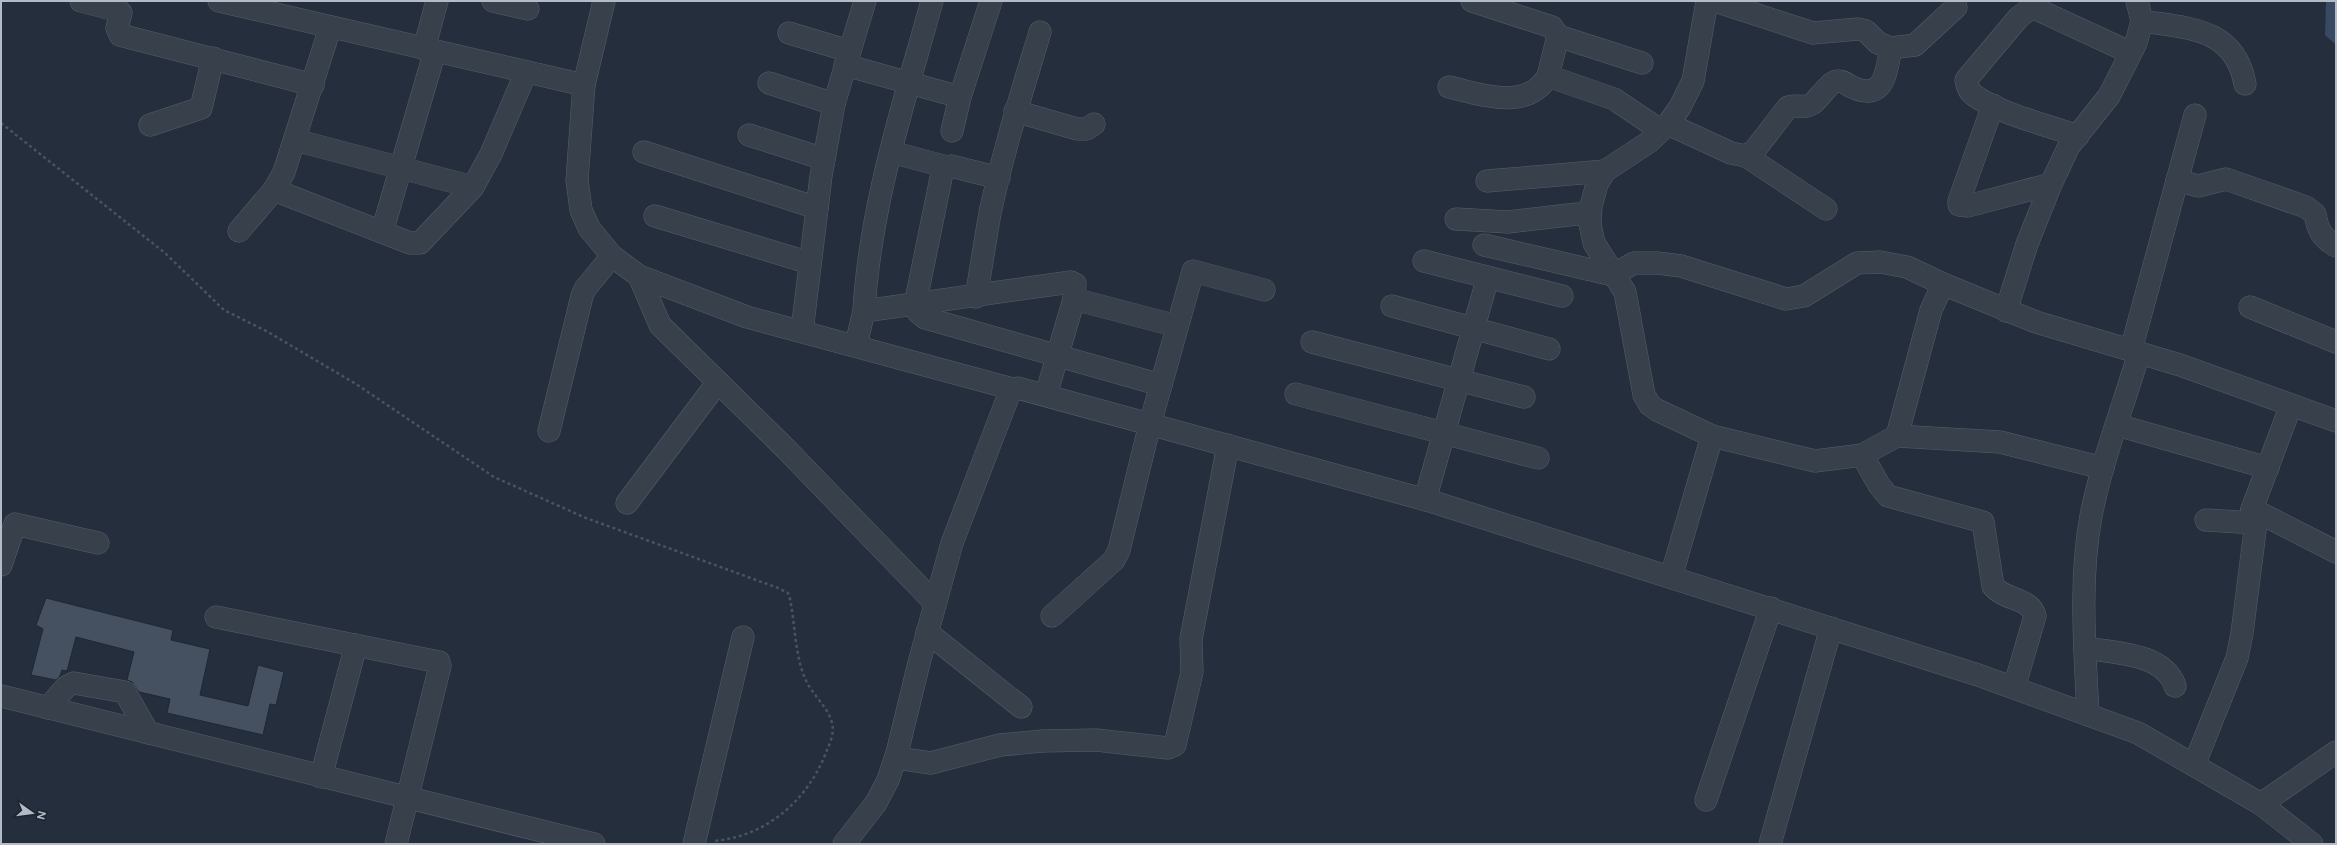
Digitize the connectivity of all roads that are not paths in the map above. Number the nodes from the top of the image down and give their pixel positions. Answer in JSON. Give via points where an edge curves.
{"nodes":[{"id":1,"x":82,"y":1,"type":"edge"},
{"id":2,"x":218,"y":1,"type":"edge"},
{"id":3,"x":437,"y":1,"type":"edge"},
{"id":4,"x":493,"y":1,"type":"edge"},
{"id":5,"x":604,"y":1,"type":"edge"},
{"id":6,"x":865,"y":1,"type":"edge"},
{"id":7,"x":932,"y":1,"type":"edge"},
{"id":8,"x":991,"y":1,"type":"edge"},
{"id":9,"x":1472,"y":1,"type":"edge"},
{"id":10,"x":1707,"y":1,"type":"edge"},
{"id":11,"x":1715,"y":1,"type":"edge"},
{"id":12,"x":1956,"y":7,"type":"dead end"},
{"id":13,"x":528,"y":10,"type":"dead end"},
{"id":14,"x":2139,"y":11,"type":"edge"},
{"id":15,"x":330,"y":28,"type":"junction"},
{"id":16,"x":1040,"y":32,"type":"dead end"},
{"id":17,"x":789,"y":33,"type":"dead end"},
{"id":18,"x":1558,"y":36,"type":"junction"},
{"id":19,"x":1891,"y":48,"type":"junction"},
{"id":20,"x":429,"y":50,"type":"junction"},
{"id":21,"x":2129,"y":52,"type":"junction"},
{"id":22,"x":213,"y":58,"type":"junction"},
{"id":23,"x":847,"y":58,"type":"junction"},
{"id":24,"x":1642,"y":63,"type":"dead end"},
{"id":25,"x":526,"y":72,"type":"junction"},
{"id":26,"x":1548,"y":76,"type":"junction"},
{"id":27,"x":769,"y":83,"type":"dead end"},
{"id":28,"x":910,"y":83,"type":"junction"},
{"id":29,"x":2246,"y":84,"type":"dead end"},
{"id":30,"x":313,"y":85,"type":"junction"},
{"id":31,"x":584,"y":85,"type":"junction"},
{"id":32,"x":1449,"y":87,"type":"dead end"},
{"id":33,"x":960,"y":97,"type":"junction"},
{"id":34,"x":834,"y":104,"type":"junction"},
{"id":35,"x":1993,"y":105,"type":"junction"},
{"id":36,"x":1015,"y":111,"type":"junction"},
{"id":37,"x":2194,"y":115,"type":"dead end"},
{"id":38,"x":1094,"y":124,"type":"dead end"},
{"id":39,"x":150,"y":125,"type":"dead end"},
{"id":40,"x":1664,"y":127,"type":"junction"},
{"id":41,"x":952,"y":132,"type":"dead end"},
{"id":42,"x":749,"y":135,"type":"dead end"},
{"id":43,"x":2078,"y":136,"type":"junction"},
{"id":44,"x":295,"y":140,"type":"junction"},
{"id":45,"x":644,"y":152,"type":"dead end"},
{"id":46,"x":891,"y":152,"type":"junction"},
{"id":47,"x":1746,"y":156,"type":"junction"},
{"id":48,"x":824,"y":159,"type":"junction"},
{"id":49,"x":400,"y":168,"type":"junction"},
{"id":50,"x":947,"y":168,"type":"junction"},
{"id":51,"x":1605,"y":171,"type":"junction"},
{"id":52,"x":999,"y":178,"type":"junction"},
{"id":53,"x":2177,"y":180,"type":"junction"},
{"id":54,"x":1487,"y":181,"type":"dead end"},
{"id":55,"x":2051,"y":184,"type":"junction"},
{"id":56,"x":473,"y":187,"type":"junction"},
{"id":57,"x":274,"y":190,"type":"junction"},
{"id":58,"x":817,"y":208,"type":"junction"},
{"id":59,"x":1826,"y":209,"type":"dead end"},
{"id":60,"x":1590,"y":215,"type":"junction"},
{"id":61,"x":655,"y":216,"type":"dead end"},
{"id":62,"x":1456,"y":219,"type":"dead end"},
{"id":63,"x":239,"y":231,"type":"dead end"},
{"id":64,"x":382,"y":232,"type":"junction"},
{"id":65,"x":1484,"y":245,"type":"dead end"},
{"id":66,"x":2336,"y":246,"type":"edge"},
{"id":67,"x":612,"y":256,"type":"junction"},
{"id":68,"x":1424,"y":261,"type":"dead end"},
{"id":69,"x":810,"y":263,"type":"junction"},
{"id":70,"x":1613,"y":275,"type":"junction"},
{"id":71,"x":639,"y":276,"type":"junction"},
{"id":72,"x":1488,"y":277,"type":"junction"},
{"id":73,"x":1943,"y":284,"type":"junction"},
{"id":74,"x":1264,"y":290,"type":"dead end"},
{"id":75,"x":1562,"y":296,"type":"dead end"},
{"id":76,"x":976,"y":297,"type":"junction"},
{"id":77,"x":1074,"y":299,"type":"junction"},
{"id":78,"x":915,"y":306,"type":"junction"},
{"id":79,"x":1392,"y":306,"type":"dead end"},
{"id":80,"x":2250,"y":306,"type":"dead end"},
{"id":81,"x":864,"y":311,"type":"junction"},
{"id":82,"x":2006,"y":311,"type":"junction"},
{"id":83,"x":1177,"y":326,"type":"junction"},
{"id":84,"x":1473,"y":329,"type":"junction"},
{"id":85,"x":802,"y":331,"type":"junction"},
{"id":86,"x":1312,"y":342,"type":"dead end"},
{"id":87,"x":2336,"y":342,"type":"edge"},
{"id":88,"x":856,"y":345,"type":"junction"},
{"id":89,"x":1548,"y":349,"type":"dead end"},
{"id":90,"x":2135,"y":352,"type":"junction"},
{"id":91,"x":1057,"y":357,"type":"junction"},
{"id":92,"x":1459,"y":380,"type":"junction"},
{"id":93,"x":718,"y":382,"type":"junction"},
{"id":94,"x":1161,"y":385,"type":"junction"},
{"id":95,"x":1013,"y":389,"type":"junction"},
{"id":96,"x":1296,"y":394,"type":"dead end"},
{"id":97,"x":1046,"y":395,"type":"junction"},
{"id":98,"x":1524,"y":397,"type":"dead end"},
{"id":99,"x":2291,"y":405,"type":"junction"},
{"id":100,"x":2336,"y":421,"type":"edge"},
{"id":101,"x":1150,"y":424,"type":"junction"},
{"id":102,"x":2117,"y":425,"type":"junction"},
{"id":103,"x":549,"y":431,"type":"dead end"},
{"id":104,"x":1444,"y":433,"type":"junction"},
{"id":105,"x":1712,"y":436,"type":"junction"},
{"id":106,"x":1897,"y":436,"type":"junction"},
{"id":107,"x":1228,"y":445,"type":"junction"},
{"id":108,"x":1862,"y":455,"type":"junction"},
{"id":109,"x":1538,"y":458,"type":"dead end"},
{"id":110,"x":2103,"y":468,"type":"junction"},
{"id":111,"x":2268,"y":468,"type":"junction"},
{"id":112,"x":1425,"y":500,"type":"junction"},
{"id":113,"x":627,"y":503,"type":"dead end"},
{"id":114,"x":2254,"y":516,"type":"junction"},
{"id":115,"x":2206,"y":520,"type":"dead end"},
{"id":116,"x":98,"y":543,"type":"dead end"},
{"id":117,"x":2336,"y":552,"type":"edge"},
{"id":118,"x":1,"y":565,"type":"edge"},
{"id":119,"x":1671,"y":577,"type":"junction"},
{"id":120,"x":935,"y":603,"type":"junction"},
{"id":121,"x":1771,"y":608,"type":"junction"},
{"id":122,"x":1052,"y":616,"type":"dead end"},
{"id":123,"x":216,"y":617,"type":"dead end"},
{"id":124,"x":1831,"y":628,"type":"junction"},
{"id":125,"x":927,"y":632,"type":"junction"},
{"id":126,"x":743,"y":636,"type":"dead end"},
{"id":127,"x":356,"y":645,"type":"junction"},
{"id":128,"x":2085,"y":648,"type":"junction"},
{"id":129,"x":2175,"y":686,"type":"dead end"},
{"id":130,"x":2014,"y":688,"type":"junction"},
{"id":131,"x":1,"y":696,"type":"edge"},
{"id":132,"x":1021,"y":707,"type":"dead end"},
{"id":133,"x":48,"y":708,"type":"junction"},
{"id":134,"x":2088,"y":715,"type":"junction"},
{"id":135,"x":148,"y":733,"type":"junction"},
{"id":136,"x":2336,"y":752,"type":"edge"},
{"id":137,"x":896,"y":758,"type":"junction"},
{"id":138,"x":2194,"y":765,"type":"junction"},
{"id":139,"x":321,"y":777,"type":"junction"},
{"id":140,"x":407,"y":798,"type":"junction"},
{"id":141,"x":1706,"y":800,"type":"dead end"},
{"id":142,"x":2261,"y":804,"type":"junction"},
{"id":143,"x":694,"y":843,"type":"edge"},
{"id":144,"x":396,"y":844,"type":"edge"},
{"id":145,"x":594,"y":844,"type":"edge"},
{"id":146,"x":844,"y":844,"type":"edge"},
{"id":147,"x":1770,"y":844,"type":"edge"},
{"id":148,"x":2312,"y":844,"type":"edge"}],
"edges":[{"from":1,"to":22,"type":"street","via":[[119,11],[120,35]]},
{"from":2,"to":15,"type":"street"},
{"from":3,"to":20,"type":"street"},
{"from":4,"to":13,"type":"street"},
{"from":5,"to":31,"type":"street"},
{"from":6,"to":23,"type":"street"},
{"from":7,"to":28,"type":"street"},
{"from":8,"to":33,"type":"street"},
{"from":9,"to":18,"type":"street","via":[[1552,27]]},
{"from":10,"to":40,"type":"street","via":[[1693,80],[1680,107]]},
{"from":11,"to":19,"type":"street","via":[[1813,32],[1866,31],[1878,44]]},
{"from":12,"to":19,"type":"street","via":[[1915,45]]},
{"from":14,"to":21,"type":"street","via":[[2136,43]]},
{"from":14,"to":29,"type":"street","via":[[2212,35],[2228,46],[2237,57]]},
{"from":15,"to":20,"type":"street"},
{"from":15,"to":30,"type":"street"},
{"from":16,"to":36,"type":"street"},
{"from":17,"to":23,"type":"street"},
{"from":18,"to":24,"type":"street"},
{"from":18,"to":26,"type":"street"},
{"from":19,"to":47,"type":"street","via":[[1885,77],[1879,87],[1870,92],[1862,92],[1841,82],[1833,84],[1812,104],[1788,107],[1754,151]]},
{"from":20,"to":25,"type":"street"},
{"from":20,"to":49,"type":"street"},
{"from":21,"to":35,"type":"street","via":[[2030,8],[2019,17],[1966,80],[1967,88],[1974,95]]},
{"from":21,"to":43,"type":"street","via":[[2109,96]]},
{"from":22,"to":30,"type":"street"},
{"from":22,"to":39,"type":"street","via":[[201,108]]},
{"from":23,"to":28,"type":"street"},
{"from":23,"to":34,"type":"street"},
{"from":25,"to":31,"type":"street"},
{"from":25,"to":56,"type":"street","via":[[491,154]]},
{"from":26,"to":32,"type":"street","via":[[1544,83],[1528,94],[1508,99]]},
{"from":26,"to":40,"type":"street","via":[[1614,99]]},
{"from":27,"to":34,"type":"street"},
{"from":28,"to":33,"type":"street"},
{"from":28,"to":46,"type":"street"},
{"from":30,"to":44,"type":"street"},
{"from":31,"to":67,"type":"street","via":[[577,180],[581,210],[589,228]]},
{"from":33,"to":41,"type":"street"},
{"from":34,"to":48,"type":"street"},
{"from":35,"to":43,"type":"street"},
{"from":35,"to":55,"type":"street","via":[[1959,204],[1968,206]]},
{"from":36,"to":38,"type":"street","via":[[1077,129]]},
{"from":36,"to":52,"type":"street"},
{"from":37,"to":53,"type":"street"},
{"from":40,"to":47,"type":"street","via":[[1731,153]]},
{"from":40,"to":51,"type":"street","via":[[1649,142]]},
{"from":42,"to":48,"type":"street"},
{"from":43,"to":55,"type":"street","via":[[2069,146]]},
{"from":44,"to":49,"type":"street"},
{"from":44,"to":57,"type":"street","via":[[284,172]]},
{"from":45,"to":58,"type":"street"},
{"from":46,"to":50,"type":"street"},
{"from":46,"to":81,"type":"street","via":[[867,269]]},
{"from":47,"to":59,"type":"street"},
{"from":48,"to":58,"type":"street"},
{"from":49,"to":56,"type":"street"},
{"from":49,"to":64,"type":"street"},
{"from":50,"to":52,"type":"street","via":[[951,166]]},
{"from":50,"to":78,"type":"street","via":[[942,173]]},
{"from":51,"to":54,"type":"street"},
{"from":51,"to":60,"type":"street","via":[[1597,184]]},
{"from":52,"to":76,"type":"street"},
{"from":53,"to":66,"type":"street","via":[[2198,186],[2226,179],[2306,207],[2314,214],[2320,234]]},
{"from":53,"to":90,"type":"street"},
{"from":55,"to":82,"type":"street","via":[[2027,244]]},
{"from":56,"to":64,"type":"street","via":[[420,243],[410,243]]},
{"from":57,"to":63,"type":"street"},
{"from":57,"to":64,"type":"street"},
{"from":58,"to":69,"type":"street"},
{"from":60,"to":62,"type":"street","via":[[1577,214],[1508,222]]},
{"from":60,"to":70,"type":"street","via":[[1594,243]]},
{"from":61,"to":69,"type":"street"},
{"from":65,"to":70,"type":"street"},
{"from":67,"to":71,"type":"street"},
{"from":67,"to":103,"type":"street","via":[[582,296]]},
{"from":68,"to":72,"type":"street"},
{"from":69,"to":85,"type":"street"},
{"from":70,"to":73,"type":"street","via":[[1634,263],[1675,265],[1786,299],[1804,296],[1857,263],[1880,262],[1907,267]]},
{"from":70,"to":105,"type":"street","via":[[1625,292],[1644,395],[1650,405]]},
{"from":71,"to":85,"type":"street","via":[[747,317]]},
{"from":71,"to":93,"type":"street","via":[[660,325]]},
{"from":72,"to":75,"type":"street"},
{"from":72,"to":84,"type":"street"},
{"from":73,"to":82,"type":"street"},
{"from":73,"to":106,"type":"street","via":[[1931,310]]},
{"from":74,"to":83,"type":"street","via":[[1194,271]]},
{"from":76,"to":77,"type":"street","via":[[1071,282],[1076,288]]},
{"from":76,"to":78,"type":"street"},
{"from":77,"to":83,"type":"street"},
{"from":77,"to":91,"type":"street"},
{"from":78,"to":81,"type":"street"},
{"from":78,"to":91,"type":"street","via":[[925,318]]},
{"from":79,"to":84,"type":"street"},
{"from":80,"to":87,"type":"street"},
{"from":81,"to":88,"type":"street"},
{"from":82,"to":90,"type":"street"},
{"from":83,"to":94,"type":"street"},
{"from":84,"to":89,"type":"street"},
{"from":84,"to":92,"type":"street"},
{"from":85,"to":88,"type":"street"},
{"from":86,"to":92,"type":"street"},
{"from":88,"to":95,"type":"street"},
{"from":90,"to":99,"type":"street","via":[[2180,365]]},
{"from":90,"to":102,"type":"street"},
{"from":91,"to":94,"type":"street"},
{"from":91,"to":97,"type":"street"},
{"from":92,"to":98,"type":"street"},
{"from":92,"to":104,"type":"street"},
{"from":93,"to":113,"type":"street"},
{"from":93,"to":120,"type":"street"},
{"from":94,"to":101,"type":"street"},
{"from":95,"to":97,"type":"street"},
{"from":95,"to":120,"type":"street","via":[[952,543]]},
{"from":96,"to":104,"type":"street"},
{"from":97,"to":101,"type":"street"},
{"from":99,"to":100,"type":"street"},
{"from":99,"to":111,"type":"street"},
{"from":101,"to":107,"type":"street"},
{"from":101,"to":122,"type":"street","via":[[1123,534],[1114,560]]},
{"from":102,"to":110,"type":"street"},
{"from":102,"to":111,"type":"street"},
{"from":104,"to":109,"type":"street"},
{"from":104,"to":112,"type":"street"},
{"from":105,"to":108,"type":"street","via":[[1815,461]]},
{"from":105,"to":119,"type":"street"},
{"from":106,"to":108,"type":"street"},
{"from":106,"to":110,"type":"street","via":[[2000,442]]},
{"from":107,"to":112,"type":"street"},
{"from":107,"to":137,"type":"street","via":[[1191,639],[1192,672],[1175,744],[1168,748],[1096,740],[1043,741],[1000,745],[931,762]]},
{"from":108,"to":130,"type":"street","via":[[1888,496],[1983,522],[1993,586],[1998,593],[2029,604],[2035,616]]},
{"from":110,"to":128,"type":"street","via":[[2091,517],[2083,605]]},
{"from":111,"to":114,"type":"street"},
{"from":112,"to":119,"type":"street"},
{"from":114,"to":115,"type":"street"},
{"from":114,"to":117,"type":"street"},
{"from":114,"to":138,"type":"street","via":[[2237,658]]},
{"from":116,"to":118,"type":"street","via":[[15,524]]},
{"from":119,"to":121,"type":"street"},
{"from":120,"to":125,"type":"street"},
{"from":121,"to":124,"type":"street"},
{"from":121,"to":141,"type":"street"},
{"from":123,"to":127,"type":"street"},
{"from":124,"to":130,"type":"street"},
{"from":124,"to":147,"type":"street"},
{"from":125,"to":132,"type":"street"},
{"from":125,"to":137,"type":"street"},
{"from":126,"to":143,"type":"street"},
{"from":127,"to":139,"type":"street"},
{"from":127,"to":140,"type":"street","via":[[439,662]]},
{"from":128,"to":129,"type":"street","via":[[2150,661],[2165,668],[2172,676]]},
{"from":128,"to":134,"type":"street"},
{"from":130,"to":134,"type":"street"},
{"from":131,"to":133,"type":"street"},
{"from":133,"to":135,"type":"street"},
{"from":133,"to":135,"type":"street","via":[[66,687],[74,683],[125,692]]},
{"from":134,"to":138,"type":"street","via":[[2138,733]]},
{"from":135,"to":139,"type":"street"},
{"from":136,"to":142,"type":"street"},
{"from":137,"to":146,"type":"street","via":[[876,803]]},
{"from":138,"to":142,"type":"street"},
{"from":139,"to":140,"type":"street"},
{"from":140,"to":144,"type":"street"},
{"from":140,"to":145,"type":"street"},
{"from":142,"to":148,"type":"street"}]}
